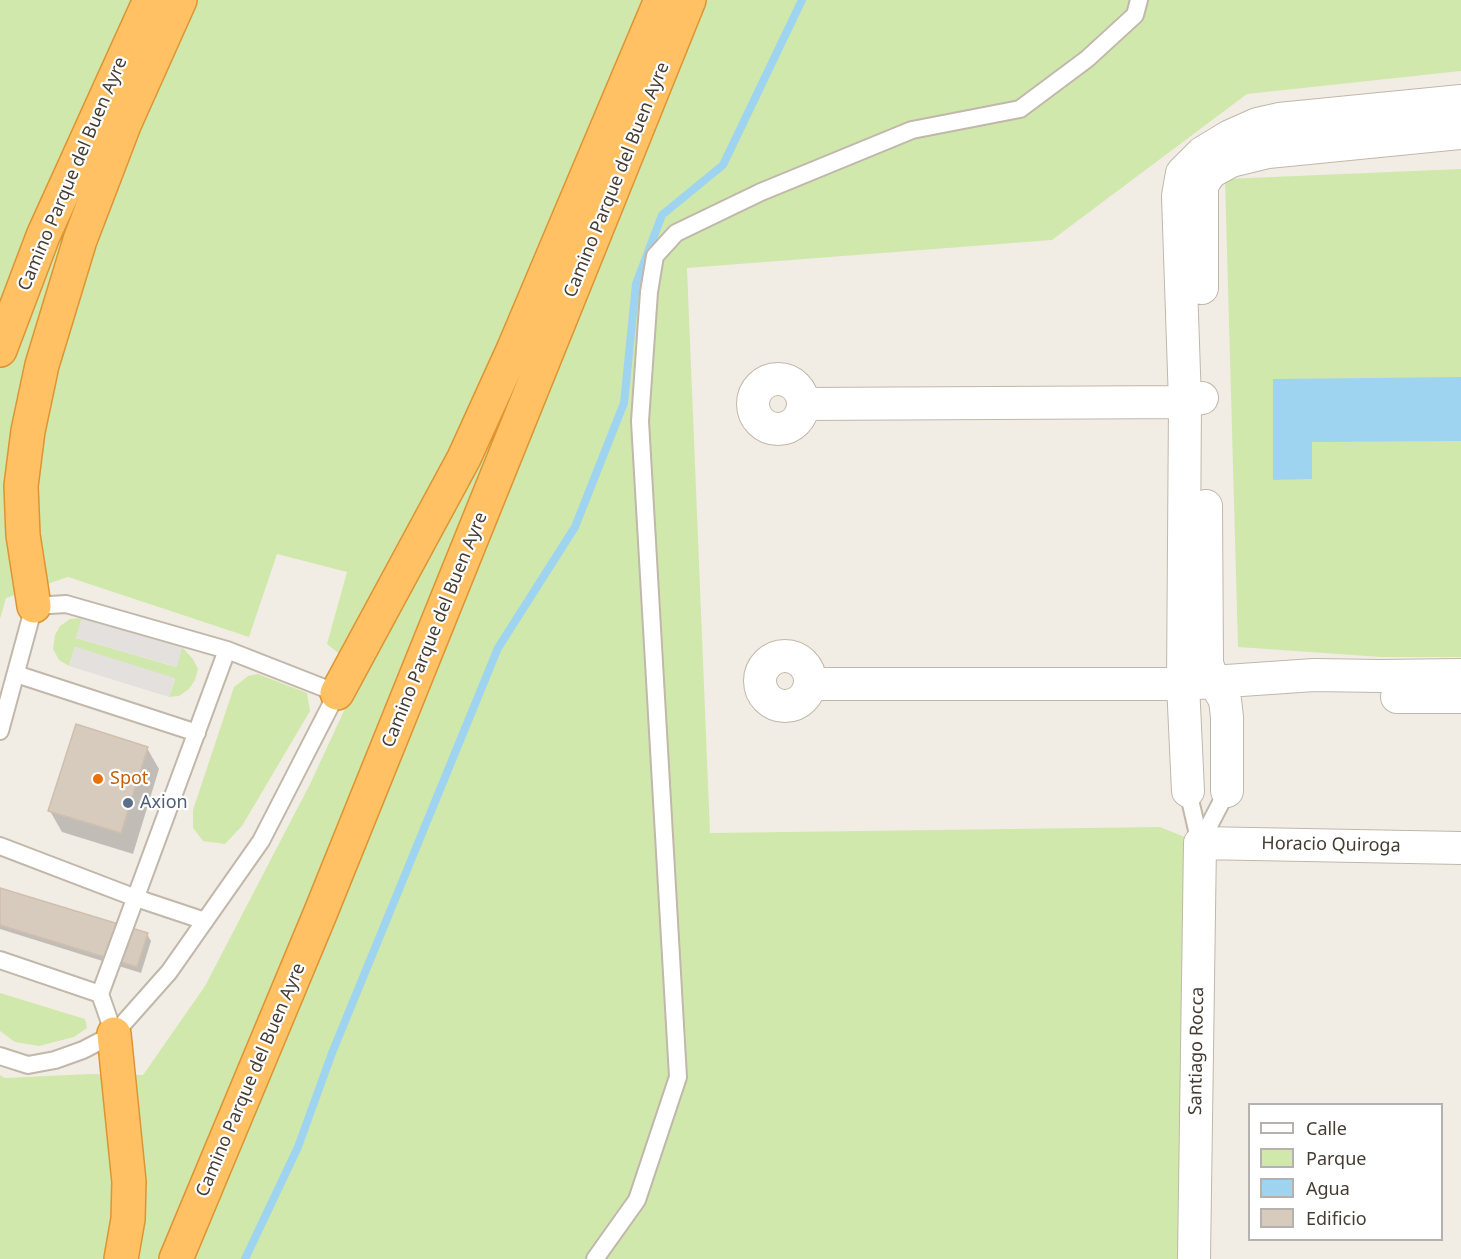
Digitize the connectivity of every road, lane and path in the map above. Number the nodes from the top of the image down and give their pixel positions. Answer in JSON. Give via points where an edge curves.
{"nodes":[{"id":1,"x":150,"y":0,"type":"edge"},
{"id":2,"x":180,"y":0,"type":"edge"},
{"id":3,"x":661,"y":0,"type":"edge"},
{"id":4,"x":690,"y":0,"type":"edge"},
{"id":5,"x":1139,"y":0,"type":"edge"},
{"id":6,"x":1461,"y":101,"type":"edge"},
{"id":7,"x":1461,"y":133,"type":"edge"},
{"id":8,"x":0,"y":350,"type":"edge"},
{"id":9,"x":1194,"y":400,"type":"junction"},
{"id":10,"x":803,"y":404,"type":"dead end"},
{"id":11,"x":34,"y":606,"type":"junction"},
{"id":12,"x":227,"y":650,"type":"junction"},
{"id":13,"x":16,"y":674,"type":"junction"},
{"id":14,"x":1461,"y":675,"type":"edge"},
{"id":15,"x":810,"y":684,"type":"dead end"},
{"id":16,"x":1207,"y":689,"type":"junction"},
{"id":17,"x":337,"y":693,"type":"junction"},
{"id":18,"x":1461,"y":697,"type":"edge"},
{"id":19,"x":0,"y":731,"type":"edge"},
{"id":20,"x":197,"y":733,"type":"junction"},
{"id":21,"x":1188,"y":790,"type":"joint"},
{"id":22,"x":1227,"y":791,"type":"joint"},
{"id":23,"x":1200,"y":843,"type":"junction"},
{"id":24,"x":0,"y":846,"type":"edge"},
{"id":25,"x":1461,"y":848,"type":"edge"},
{"id":26,"x":136,"y":898,"type":"junction"},
{"id":27,"x":205,"y":921,"type":"junction"},
{"id":28,"x":0,"y":960,"type":"edge"},
{"id":29,"x":100,"y":994,"type":"junction"},
{"id":30,"x":114,"y":1034,"type":"junction"},
{"id":31,"x":0,"y":1056,"type":"edge"},
{"id":32,"x":121,"y":1259,"type":"edge"},
{"id":33,"x":176,"y":1259,"type":"edge"},
{"id":34,"x":595,"y":1259,"type":"edge"},
{"id":35,"x":1194,"y":1259,"type":"edge"}],
"edges":[{"from":1,"to":8,"type":"highway","name":"Camino Parque del Buen Ayre","via":[[43,236]]},
{"from":2,"to":11,"type":"highway","via":[[124,125],[80,240],[42,365],[21,486],[23,535]]},
{"from":3,"to":17,"type":"highway","via":[[464,458]]},
{"from":4,"to":33,"type":"highway","name":"Camino Parque del Buen Ayre"},
{"from":5,"to":34,"type":"lane","via":[[1135,15],[1087,59],[1020,109],[912,130],[676,232],[656,256],[649,292],[640,421],[678,1077],[637,1200]]},
{"from":6,"to":9,"type":"street","via":[[1257,124],[1202,153],[1182,173],[1178,196]]},
{"from":7,"to":9,"type":"street","via":[[1268,152],[1231,161],[1210,172],[1202,186]]},
{"from":9,"to":10,"type":"street"},
{"from":9,"to":16,"type":"street"},
{"from":11,"to":12,"type":"lane","via":[[66,604]]},
{"from":11,"to":13,"type":"lane"},
{"from":12,"to":17,"type":"lane"},
{"from":12,"to":20,"type":"lane"},
{"from":13,"to":19,"type":"lane"},
{"from":13,"to":20,"type":"lane"},
{"from":14,"to":16,"type":"street","via":[[1314,675]]},
{"from":15,"to":16,"type":"street"},
{"from":16,"to":18,"type":"street"},
{"from":16,"to":21,"type":"street"},
{"from":16,"to":22,"type":"street","via":[[1227,717]]},
{"from":17,"to":27,"type":"lane","via":[[261,841]]},
{"from":20,"to":26,"type":"lane"},
{"from":21,"to":23,"type":"lane"},
{"from":22,"to":23,"type":"lane"},
{"from":23,"to":25,"type":"street","name":"Horacio Quiroga"},
{"from":23,"to":35,"type":"street","name":"Santiago Rocca"},
{"from":24,"to":26,"type":"lane"},
{"from":26,"to":27,"type":"lane"},
{"from":26,"to":29,"type":"lane"},
{"from":27,"to":30,"type":"lane","via":[[168,972]]},
{"from":28,"to":29,"type":"lane"},
{"from":29,"to":30,"type":"lane"},
{"from":30,"to":31,"type":"lane","via":[[55,1060],[28,1065]]},
{"from":30,"to":32,"type":"highway","via":[[129,1182]]}]}
